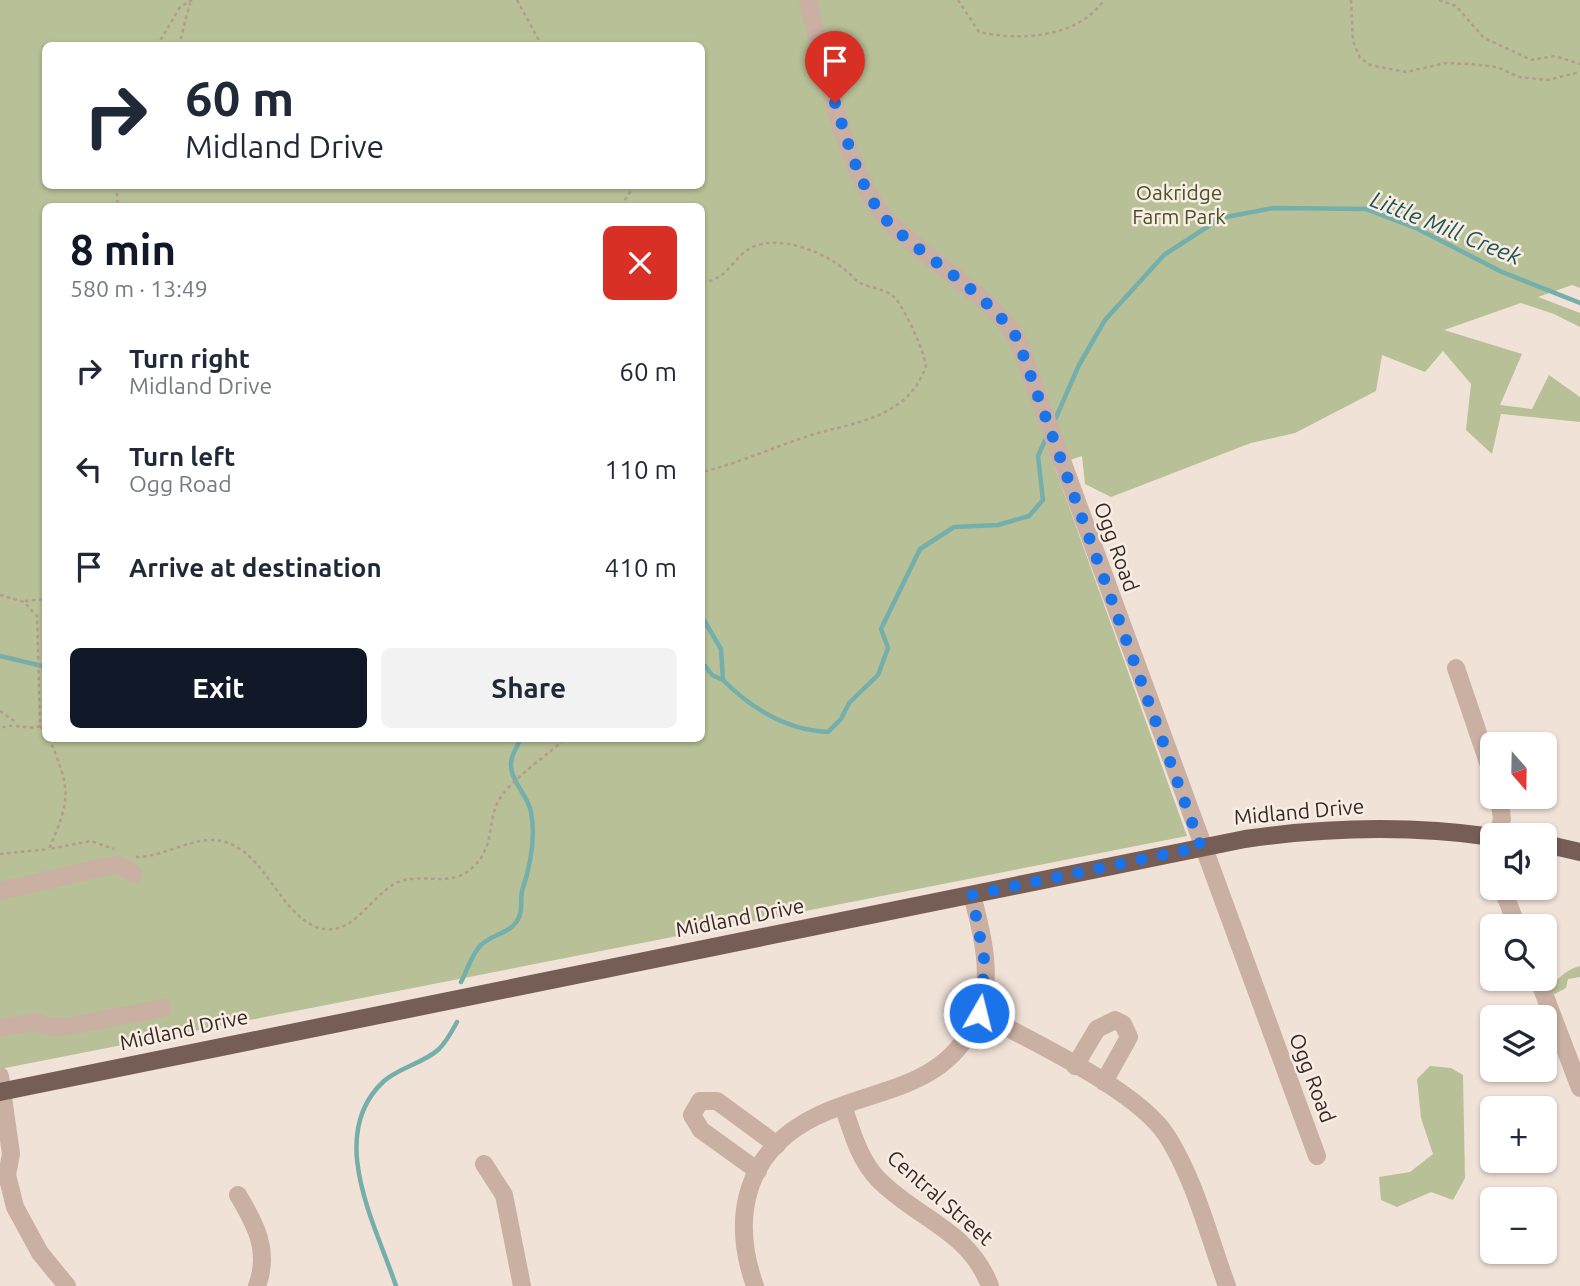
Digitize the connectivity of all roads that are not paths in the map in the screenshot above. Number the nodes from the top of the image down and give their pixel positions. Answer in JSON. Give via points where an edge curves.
{"nodes":[{"id":1,"x":808,"y":0,"type":"edge"},
{"id":2,"x":1456,"y":668,"type":"dead end"},
{"id":3,"x":1480,"y":739,"type":"edge"},
{"id":4,"x":1480,"y":835,"type":"edge"},
{"id":5,"x":1201,"y":847,"type":"junction"},
{"id":6,"x":1557,"y":847,"type":"edge"},
{"id":7,"x":1580,"y":852,"type":"edge"},
{"id":8,"x":131,"y":865,"type":"road end"},
{"id":9,"x":0,"y":891,"type":"edge"},
{"id":10,"x":972,"y":895,"type":"junction"},
{"id":11,"x":1543,"y":991,"type":"edge"},
{"id":12,"x":163,"y":1008,"type":"dead end"},
{"id":13,"x":979,"y":1013,"type":"junction"},
{"id":14,"x":0,"y":1028,"type":"edge"},
{"id":15,"x":1075,"y":1066,"type":"junction"},
{"id":16,"x":1104,"y":1082,"type":"junction"},
{"id":17,"x":1,"y":1086,"type":"edge"},
{"id":18,"x":1580,"y":1088,"type":"edge"},
{"id":19,"x":843,"y":1106,"type":"junction"},
{"id":20,"x":778,"y":1145,"type":"junction"},
{"id":21,"x":1317,"y":1156,"type":"dead end"},
{"id":22,"x":484,"y":1164,"type":"dead end"},
{"id":23,"x":4,"y":1170,"type":"edge"},
{"id":24,"x":758,"y":1171,"type":"junction"},
{"id":25,"x":238,"y":1195,"type":"dead end"},
{"id":26,"x":8,"y":1210,"type":"edge"},
{"id":27,"x":67,"y":1286,"type":"edge"},
{"id":28,"x":257,"y":1286,"type":"edge"},
{"id":29,"x":522,"y":1286,"type":"edge"},
{"id":30,"x":755,"y":1286,"type":"edge"},
{"id":31,"x":990,"y":1286,"type":"edge"},
{"id":32,"x":1227,"y":1286,"type":"edge"}],
"edges":[{"from":1,"to":5,"type":"street","name":"Ogg Road","via":[[835,103],[864,183],[880,211],[1006,323],[1025,358]]},
{"from":2,"to":3,"type":"street"},
{"from":4,"to":5,"type":"main road","name":"Midland Drive","via":[[1420,828],[1344,827]]},
{"from":5,"to":10,"type":"main road","name":"Midland Drive"},
{"from":5,"to":21,"type":"street","name":"Ogg Road"},
{"from":6,"to":7,"type":"main road"},
{"from":8,"to":9,"type":"street","via":[[118,864]]},
{"from":10,"to":13,"type":"street","via":[[985,964]]},
{"from":10,"to":17,"type":"main road","name":"Midland Drive"},
{"from":11,"to":18,"type":"street"},
{"from":12,"to":14,"type":"street","via":[[71,1026],[34,1022]]},
{"from":13,"to":15,"type":"street"},
{"from":13,"to":19,"type":"street","via":[[959,1046],[939,1066],[892,1091]]},
{"from":15,"to":16,"type":"street"},
{"from":15,"to":16,"type":"street","via":[[1097,1029],[1115,1020],[1123,1024],[1129,1037],[1126,1047]]},
{"from":16,"to":32,"type":"street","via":[[1137,1104],[1166,1135]]},
{"from":17,"to":23,"type":"street","via":[[11,1154]]},
{"from":19,"to":20,"type":"street","via":[[797,1127]]},
{"from":19,"to":31,"type":"street","name":"Central Street","via":[[863,1160],[877,1178],[972,1251]]},
{"from":20,"to":24,"type":"street"},
{"from":20,"to":24,"type":"street","via":[[717,1101],[709,1099],[694,1107],[692,1115],[701,1130]]},
{"from":22,"to":29,"type":"street","via":[[504,1195]]},
{"from":23,"to":26,"type":"street"},
{"from":24,"to":30,"type":"street","via":[[745,1198],[742,1222]]},
{"from":25,"to":28,"type":"street","via":[[260,1236],[263,1255]]},
{"from":26,"to":27,"type":"street"}]}
